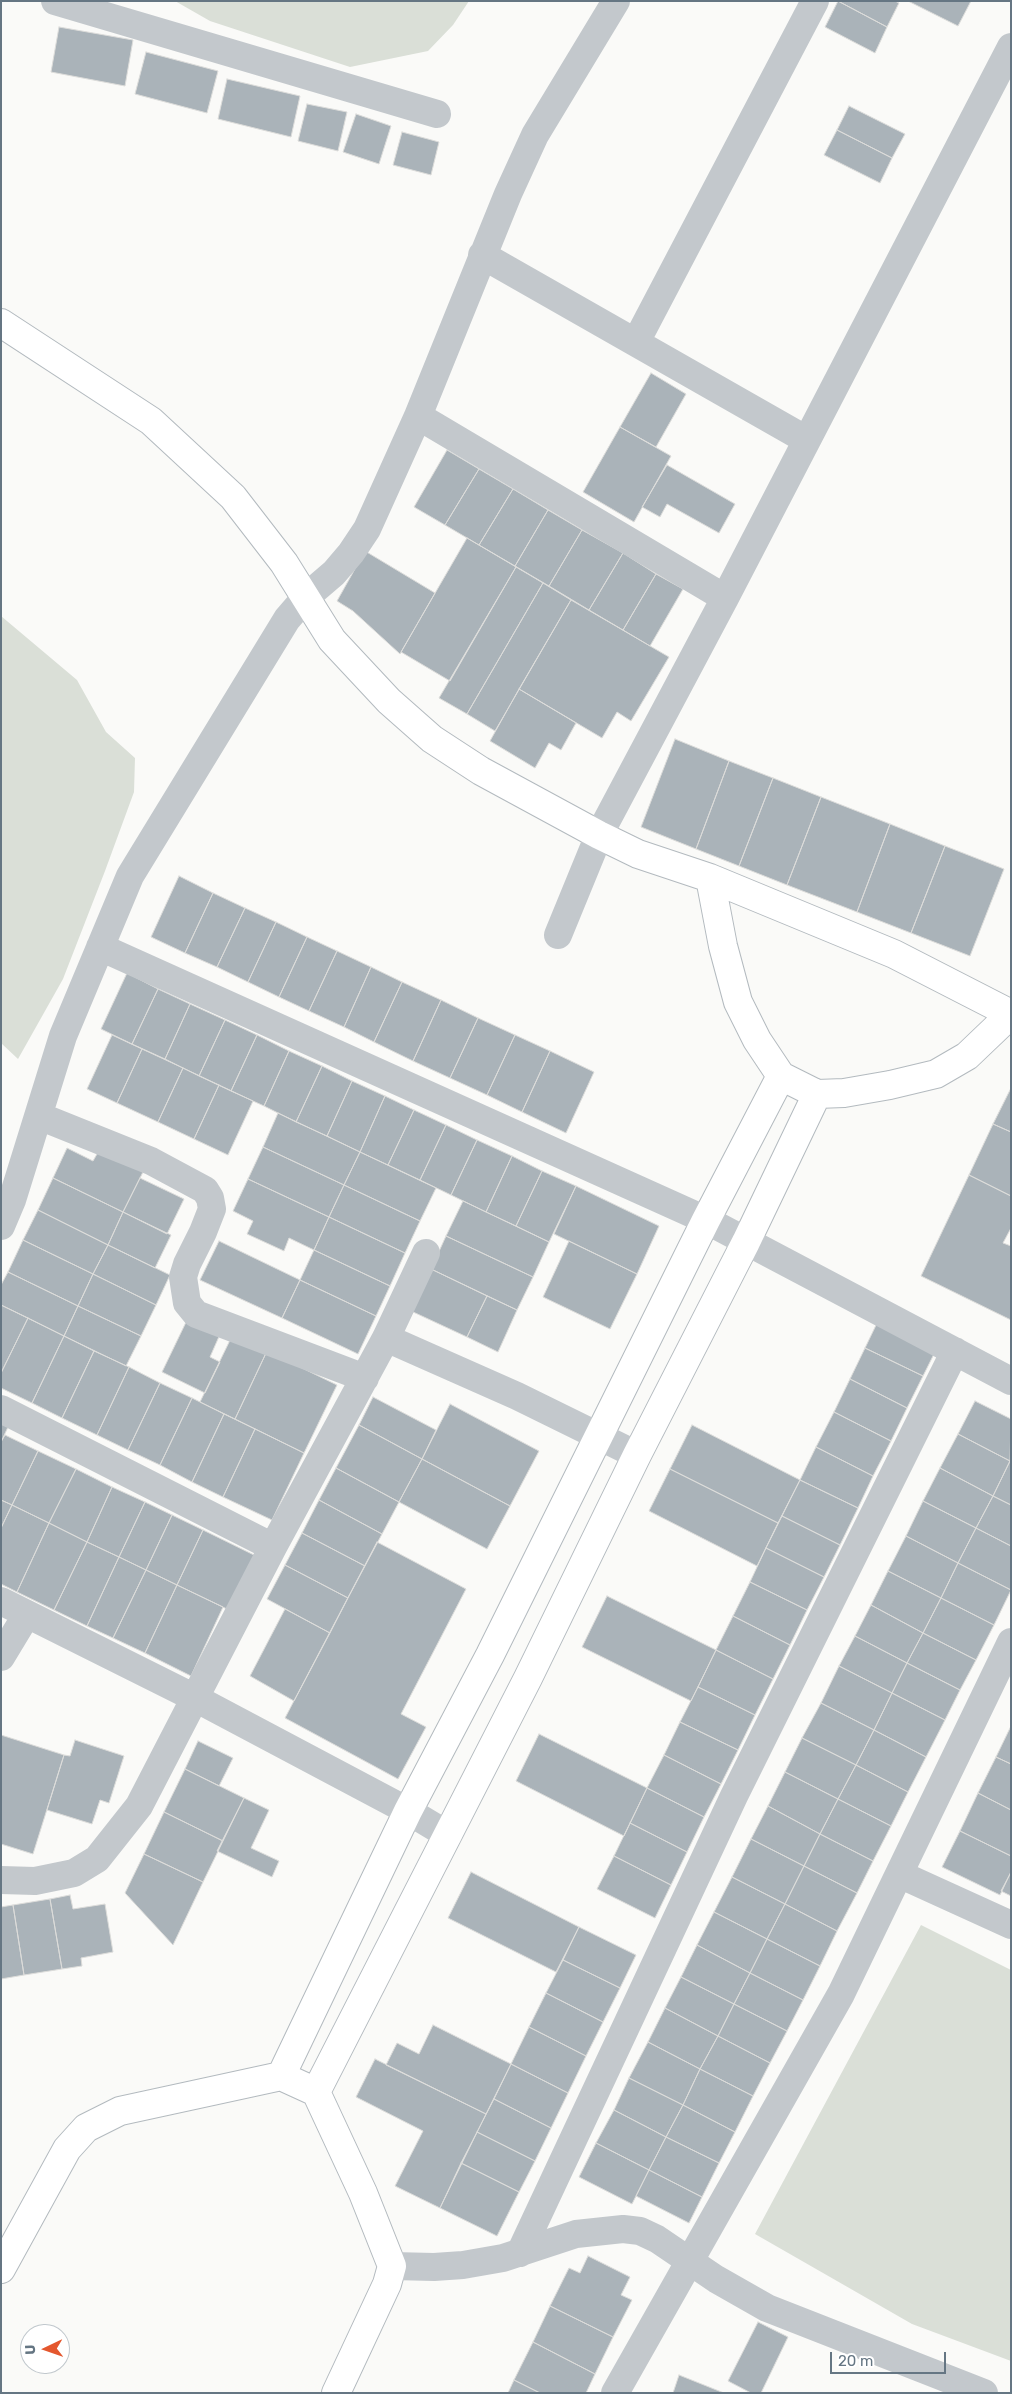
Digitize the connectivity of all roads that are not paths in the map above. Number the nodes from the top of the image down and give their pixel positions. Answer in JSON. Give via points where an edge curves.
{"nodes":[{"id":1,"x":55,"y":1,"type":"edge"},
{"id":2,"x":616,"y":1,"type":"edge"},
{"id":3,"x":815,"y":1,"type":"edge"},
{"id":4,"x":1011,"y":47,"type":"edge"},
{"id":5,"x":437,"y":114,"type":"dead end"},
{"id":6,"x":482,"y":255,"type":"junction"},
{"id":7,"x":1,"y":323,"type":"edge"},
{"id":8,"x":636,"y":342,"type":"junction"},
{"id":9,"x":418,"y":416,"type":"junction"},
{"id":10,"x":806,"y":438,"type":"junction"},
{"id":11,"x":306,"y":597,"type":"junction"},
{"id":12,"x":725,"y":598,"type":"junction"},
{"id":13,"x":599,"y":835,"type":"junction"},
{"id":14,"x":710,"y":878,"type":"junction"},
{"id":15,"x":558,"y":935,"type":"dead end"},
{"id":16,"x":100,"y":947,"type":"junction"},
{"id":17,"x":1011,"y":1014,"type":"edge"},
{"id":18,"x":781,"y":1076,"type":"junction"},
{"id":19,"x":817,"y":1094,"type":"junction"},
{"id":20,"x":38,"y":1116,"type":"junction"},
{"id":21,"x":706,"y":1220,"type":"junction"},
{"id":22,"x":1,"y":1226,"type":"edge"},
{"id":23,"x":746,"y":1242,"type":"junction"},
{"id":24,"x":426,"y":1253,"type":"dead end"},
{"id":25,"x":386,"y":1338,"type":"junction"},
{"id":26,"x":955,"y":1351,"type":"junction"},
{"id":27,"x":365,"y":1378,"type":"junction"},
{"id":28,"x":1011,"y":1381,"type":"edge"},
{"id":29,"x":1,"y":1409,"type":"edge"},
{"id":30,"x":600,"y":1437,"type":"junction"},
{"id":31,"x":637,"y":1454,"type":"junction"},
{"id":32,"x":272,"y":1547,"type":"junction"},
{"id":33,"x":1,"y":1601,"type":"edge"},
{"id":34,"x":27,"y":1614,"type":"junction"},
{"id":35,"x":1011,"y":1642,"type":"edge"},
{"id":36,"x":1,"y":1657,"type":"edge"},
{"id":37,"x":195,"y":1698,"type":"junction"},
{"id":38,"x":408,"y":1811,"type":"junction"},
{"id":39,"x":448,"y":1835,"type":"junction"},
{"id":40,"x":899,"y":1874,"type":"junction"},
{"id":41,"x":1,"y":1880,"type":"edge"},
{"id":42,"x":1011,"y":1925,"type":"edge"},
{"id":43,"x":281,"y":2076,"type":"junction"},
{"id":44,"x":316,"y":2092,"type":"junction"},
{"id":45,"x":520,"y":2253,"type":"junction"},
{"id":46,"x":689,"y":2262,"type":"junction"},
{"id":47,"x":392,"y":2266,"type":"junction"},
{"id":48,"x":1,"y":2269,"type":"edge"},
{"id":49,"x":336,"y":2393,"type":"edge"},
{"id":50,"x":615,"y":2393,"type":"edge"},
{"id":51,"x":984,"y":2393,"type":"edge"}],
"edges":[{"from":1,"to":5,"type":"street"},
{"from":2,"to":6,"type":"street","via":[[535,135]]},
{"from":3,"to":8,"type":"street"},
{"from":4,"to":10,"type":"street"},
{"from":6,"to":8,"type":"street"},
{"from":6,"to":9,"type":"street"},
{"from":7,"to":11,"type":"street","via":[[151,420],[233,497]]},
{"from":8,"to":10,"type":"street"},
{"from":9,"to":11,"type":"street","via":[[367,529],[334,573]]},
{"from":9,"to":12,"type":"street"},
{"from":10,"to":12,"type":"street"},
{"from":11,"to":13,"type":"street","via":[[332,640],[389,701],[432,739],[481,772]]},
{"from":11,"to":16,"type":"street","via":[[253,673],[130,876]]},
{"from":12,"to":13,"type":"street"},
{"from":13,"to":14,"type":"street","via":[[638,854]]},
{"from":13,"to":15,"type":"street"},
{"from":14,"to":17,"type":"street","via":[[894,954]]},
{"from":14,"to":18,"type":"street","via":[[738,1002],[757,1040]]},
{"from":16,"to":20,"type":"street","via":[[63,1036]]},
{"from":16,"to":21,"type":"street"},
{"from":17,"to":19,"type":"street","via":[[966,1056],[936,1074],[881,1087]]},
{"from":18,"to":19,"type":"street"},
{"from":18,"to":21,"type":"street"},
{"from":19,"to":23,"type":"street"},
{"from":20,"to":22,"type":"street"},
{"from":20,"to":27,"type":"street","via":[[151,1161],[205,1190],[212,1209],[183,1277],[187,1303],[196,1314]]},
{"from":21,"to":23,"type":"street"},
{"from":21,"to":30,"type":"street"},
{"from":23,"to":26,"type":"street"},
{"from":23,"to":31,"type":"street"},
{"from":24,"to":25,"type":"street"},
{"from":25,"to":27,"type":"street"},
{"from":25,"to":30,"type":"street"},
{"from":26,"to":28,"type":"street"},
{"from":26,"to":45,"type":"street","via":[[734,1796]]},
{"from":27,"to":32,"type":"street"},
{"from":29,"to":32,"type":"street"},
{"from":30,"to":31,"type":"street"},
{"from":30,"to":38,"type":"street"},
{"from":31,"to":39,"type":"street"},
{"from":32,"to":37,"type":"street"},
{"from":33,"to":34,"type":"street"},
{"from":34,"to":36,"type":"street"},
{"from":34,"to":37,"type":"street"},
{"from":35,"to":40,"type":"street"},
{"from":37,"to":38,"type":"street"},
{"from":37,"to":41,"type":"street","via":[[139,1806],[97,1859],[74,1873],[35,1882]]},
{"from":38,"to":39,"type":"street"},
{"from":38,"to":43,"type":"street"},
{"from":39,"to":44,"type":"street"},
{"from":40,"to":42,"type":"street"},
{"from":40,"to":46,"type":"street","via":[[841,1994]]},
{"from":43,"to":44,"type":"street"},
{"from":43,"to":48,"type":"street","via":[[120,2111],[86,2128],[67,2148]]},
{"from":44,"to":47,"type":"street","via":[[363,2193]]},
{"from":45,"to":46,"type":"street","via":[[576,2234],[623,2229],[640,2231],[657,2239]]},
{"from":45,"to":47,"type":"street","via":[[463,2265]]},
{"from":46,"to":50,"type":"street"},
{"from":46,"to":51,"type":"street","via":[[767,2308]]},
{"from":47,"to":49,"type":"street","via":[[388,2284]]}]}
